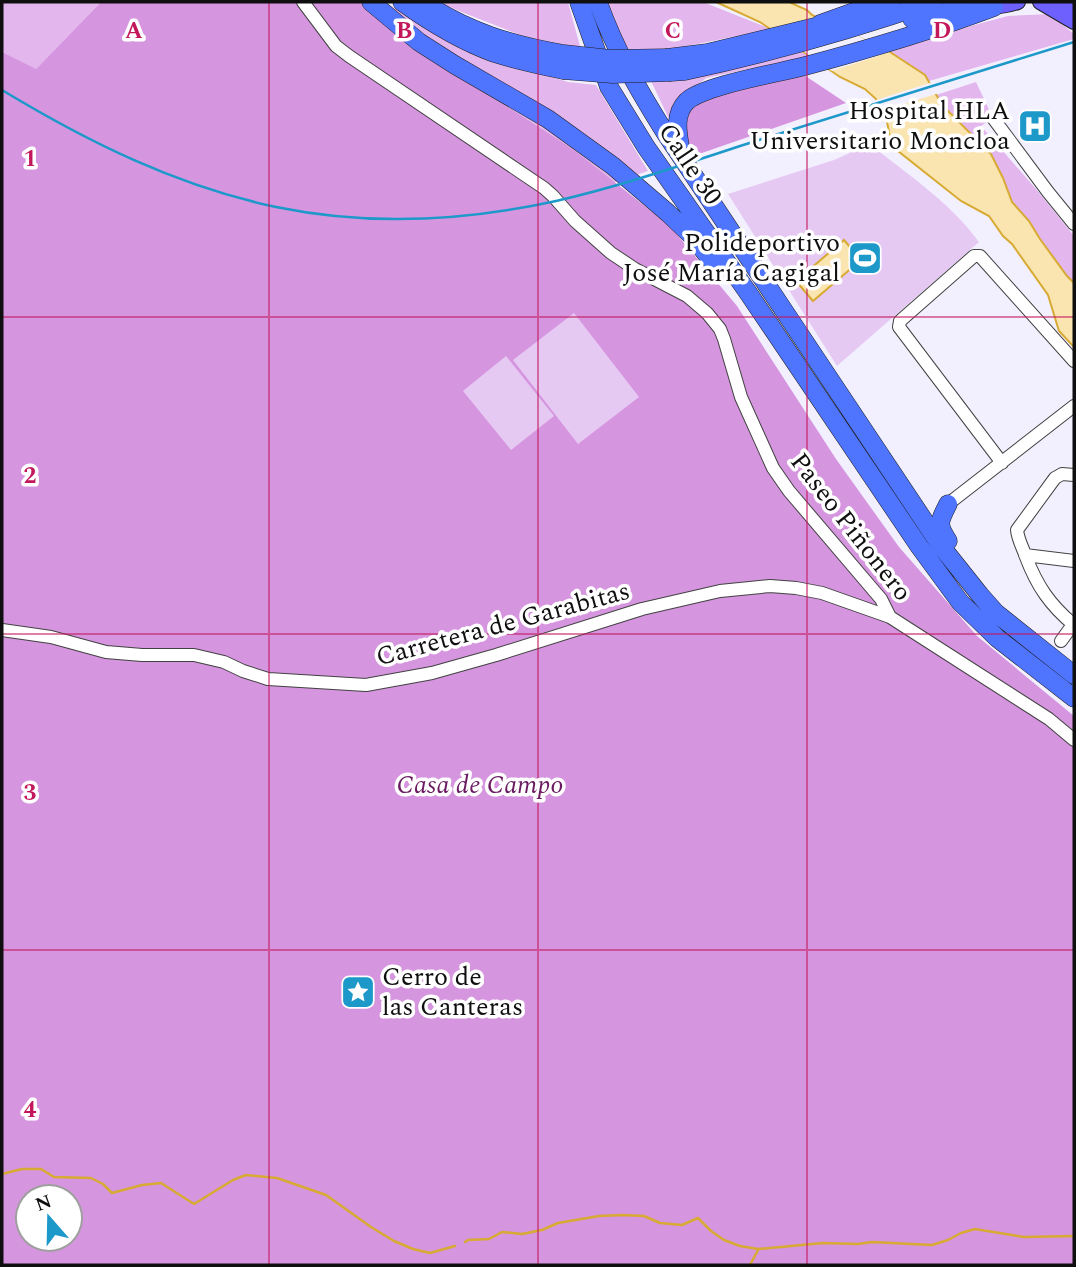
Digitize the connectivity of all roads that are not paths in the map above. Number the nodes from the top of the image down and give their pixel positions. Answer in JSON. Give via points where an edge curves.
{"nodes":[{"id":1,"x":303,"y":2,"type":"edge"},
{"id":2,"x":371,"y":2,"type":"edge"},
{"id":3,"x":402,"y":2,"type":"edge"},
{"id":4,"x":424,"y":2,"type":"edge"},
{"id":5,"x":448,"y":2,"type":"edge"},
{"id":6,"x":569,"y":2,"type":"edge"},
{"id":7,"x":579,"y":2,"type":"edge"},
{"id":8,"x":598,"y":2,"type":"edge"},
{"id":9,"x":887,"y":2,"type":"edge"},
{"id":10,"x":930,"y":2,"type":"edge"},
{"id":11,"x":1018,"y":2,"type":"edge"},
{"id":12,"x":1040,"y":2,"type":"edge"},
{"id":13,"x":1062,"y":2,"type":"edge"},
{"id":14,"x":986,"y":4,"type":"edge"},
{"id":15,"x":1074,"y":11,"type":"edge"},
{"id":16,"x":1074,"y":22,"type":"edge"},
{"id":17,"x":806,"y":29,"type":"junction"},
{"id":18,"x":823,"y":37,"type":"junction"},
{"id":19,"x":766,"y":46,"type":"junction"},
{"id":20,"x":561,"y":59,"type":"junction"},
{"id":21,"x":609,"y":87,"type":"junction"},
{"id":22,"x":993,"y":118,"type":"dead end"},
{"id":23,"x":683,"y":159,"type":"junction"},
{"id":24,"x":1074,"y":224,"type":"edge"},
{"id":25,"x":1074,"y":361,"type":"edge"},
{"id":26,"x":1074,"y":406,"type":"edge"},
{"id":27,"x":829,"y":413,"type":"junction"},
{"id":28,"x":1002,"y":463,"type":"junction"},
{"id":29,"x":1074,"y":475,"type":"edge"},
{"id":30,"x":908,"y":496,"type":"junction"},
{"id":31,"x":948,"y":505,"type":"junction"},
{"id":32,"x":1025,"y":555,"type":"junction"},
{"id":33,"x":1074,"y":561,"type":"edge"},
{"id":34,"x":980,"y":596,"type":"junction"},
{"id":35,"x":890,"y":617,"type":"junction"},
{"id":36,"x":1074,"y":624,"type":"edge"},
{"id":37,"x":2,"y":630,"type":"edge"},
{"id":38,"x":1061,"y":641,"type":"dead end"},
{"id":39,"x":1074,"y":675,"type":"edge"},
{"id":40,"x":1074,"y":698,"type":"edge"},
{"id":41,"x":1074,"y":740,"type":"edge"}],
"edges":[{"from":1,"to":35,"type":"street","name":"Paseo Piñonero","via":[[336,46],[544,188],[611,253],[687,296],[707,313],[724,338],[741,397],[773,468],[881,599]]},
{"from":2,"to":27,"type":"highway","via":[[419,42],[548,119],[668,213],[700,245]]},
{"from":3,"to":20,"type":"highway","via":[[458,37],[493,52]]},
{"from":4,"to":20,"type":"highway","via":[[497,39]]},
{"from":5,"to":20,"type":"highway","via":[[499,34]]},
{"from":6,"to":21,"type":"highway"},
{"from":7,"to":21,"type":"highway","name":"Calle 30"},
{"from":8,"to":23,"type":"highway","name":"Calle 30","via":[[631,78]]},
{"from":9,"to":17,"type":"highway"},
{"from":10,"to":17,"type":"highway"},
{"from":10,"to":18,"type":"highway"},
{"from":11,"to":14,"type":"main road"},
{"from":12,"to":16,"type":"main road"},
{"from":13,"to":15,"type":"main road"},
{"from":14,"to":18,"type":"highway"},
{"from":14,"to":23,"type":"highway","via":[[950,23],[910,36],[695,95],[679,115]]},
{"from":17,"to":19,"type":"highway"},
{"from":18,"to":19,"type":"highway"},
{"from":19,"to":20,"type":"highway","bridge":true,"via":[[685,71],[669,65],[613,74]]},
{"from":21,"to":27,"type":"highway","name":"Calle 30"},
{"from":22,"to":24,"type":"street"},
{"from":23,"to":30,"type":"highway","name":"Calle 30"},
{"from":25,"to":28,"type":"street","via":[[980,256],[974,256],[900,321],[899,327]]},
{"from":26,"to":28,"type":"street"},
{"from":27,"to":40,"type":"highway","via":[[960,602],[997,638]]},
{"from":28,"to":31,"type":"street"},
{"from":29,"to":32,"type":"street","via":[[1055,478],[1019,525],[1017,533]]},
{"from":30,"to":31,"type":"highway","via":[[923,506],[938,509]]},
{"from":30,"to":34,"type":"highway","name":"Calle 30"},
{"from":31,"to":34,"type":"highway","via":[[940,529]]},
{"from":32,"to":33,"type":"street"},
{"from":32,"to":36,"type":"street","via":[[1048,599]]},
{"from":34,"to":39,"type":"highway"},
{"from":35,"to":37,"type":"street","name":"Carretera de Garabitas","via":[[796,588],[720,590],[432,673],[366,685],[268,679],[194,655],[106,652]]},
{"from":35,"to":41,"type":"street","name":"Paseo Piñonero","via":[[1049,719]]},
{"from":36,"to":38,"type":"street"}]}
